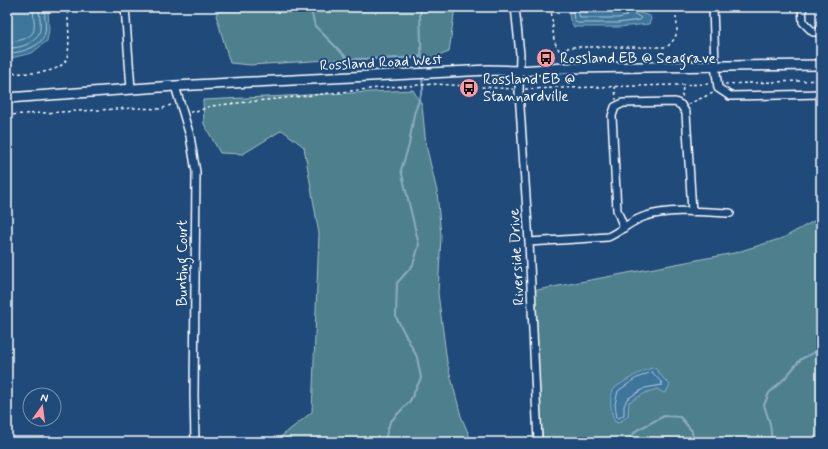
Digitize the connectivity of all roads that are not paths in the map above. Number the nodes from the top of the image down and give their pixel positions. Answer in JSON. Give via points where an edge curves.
{"nodes":[{"id":1,"x":125,"y":7,"type":"edge"},
{"id":2,"x":515,"y":7,"type":"edge"},
{"id":3,"x":713,"y":7,"type":"edge"},
{"id":4,"x":802,"y":7,"type":"edge"},
{"id":5,"x":821,"y":32,"type":"edge"},
{"id":6,"x":715,"y":65,"type":"junction"},
{"id":7,"x":821,"y":65,"type":"edge"},
{"id":8,"x":519,"y":71,"type":"junction"},
{"id":9,"x":175,"y":86,"type":"junction"},
{"id":10,"x":131,"y":89,"type":"junction"},
{"id":11,"x":821,"y":94,"type":"edge"},
{"id":12,"x":7,"y":98,"type":"edge"},
{"id":13,"x":692,"y":212,"type":"junction"},
{"id":14,"x":730,"y":213,"type":"dead end"},
{"id":15,"x":624,"y":228,"type":"junction"},
{"id":16,"x":529,"y":242,"type":"junction"},
{"id":17,"x":195,"y":442,"type":"edge"},
{"id":18,"x":538,"y":442,"type":"edge"}],
"edges":[{"from":1,"to":10,"type":"street"},
{"from":2,"to":8,"type":"street","name":"Riverside Drive","via":[[520,54]]},
{"from":3,"to":6,"type":"street"},
{"from":4,"to":5,"type":"street","via":[[803,22],[813,32]]},
{"from":6,"to":7,"type":"main road","name":"Rossland Road West"},
{"from":6,"to":8,"type":"main road","name":"Rossland Road West"},
{"from":6,"to":11,"type":"street","via":[[718,87],[730,96]]},
{"from":8,"to":9,"type":"main road","name":"Rossland Road West","via":[[488,70]]},
{"from":8,"to":16,"type":"street","name":"Riverside Drive"},
{"from":9,"to":10,"type":"main road","name":"Rossland Road West"},
{"from":9,"to":17,"type":"street","name":"Bunting Court","via":[[190,136],[196,172]]},
{"from":10,"to":12,"type":"main road","name":"Rossland Road West"},
{"from":13,"to":14,"type":"street"},
{"from":13,"to":15,"type":"street","via":[[646,216]]},
{"from":13,"to":15,"type":"street","via":[[686,113],[682,106],[675,102],[623,103],[615,107],[612,116],[617,210]]},
{"from":15,"to":16,"type":"street","via":[[608,237]]},
{"from":16,"to":18,"type":"street","name":"Riverside Drive"}]}
